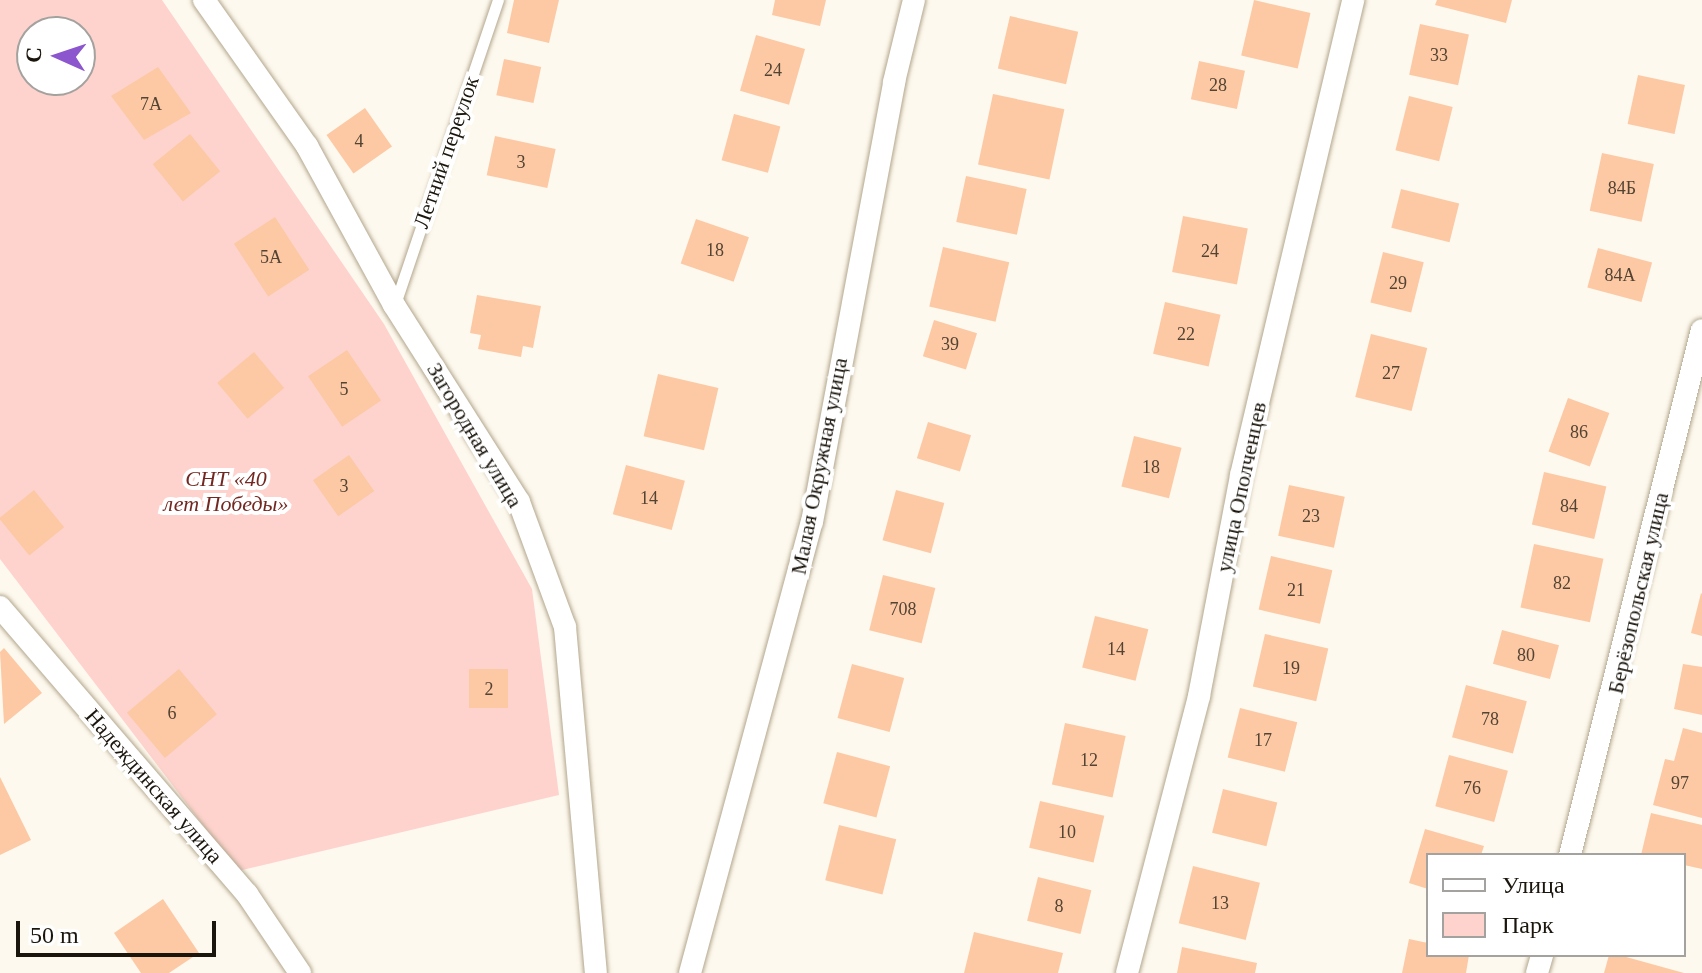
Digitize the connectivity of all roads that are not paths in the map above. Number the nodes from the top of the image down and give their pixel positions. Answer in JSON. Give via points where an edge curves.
{"nodes":[{"id":1,"x":204,"y":0,"type":"edge"},
{"id":2,"x":498,"y":0,"type":"edge"},
{"id":3,"x":914,"y":0,"type":"edge"},
{"id":4,"x":1353,"y":0,"type":"edge"},
{"id":5,"x":394,"y":305,"type":"junction"},
{"id":6,"x":1702,"y":330,"type":"edge"},
{"id":7,"x":0,"y":607,"type":"edge"},
{"id":8,"x":1571,"y":853,"type":"edge"},
{"id":9,"x":300,"y":973,"type":"edge"},
{"id":10,"x":596,"y":973,"type":"edge"},
{"id":11,"x":690,"y":973,"type":"edge"},
{"id":12,"x":1127,"y":973,"type":"edge"}],
"edges":[{"from":1,"to":5,"type":"street","name":"Загородная улица","via":[[307,146]]},
{"from":2,"to":5,"type":"lane","name":"Летний переулок"},
{"from":3,"to":11,"type":"street","name":"Малая Окружная улица","via":[[812,522]]},
{"from":4,"to":12,"type":"street","name":"улица Ополченцев","via":[[1241,475],[1199,696]]},
{"from":5,"to":10,"type":"street","name":"Загородная улица","via":[[519,502],[565,627]]},
{"from":6,"to":8,"type":"street","name":"Берёзопольская улица"},
{"from":7,"to":9,"type":"street","name":"Надеждинская улица","via":[[247,894]]}]}
